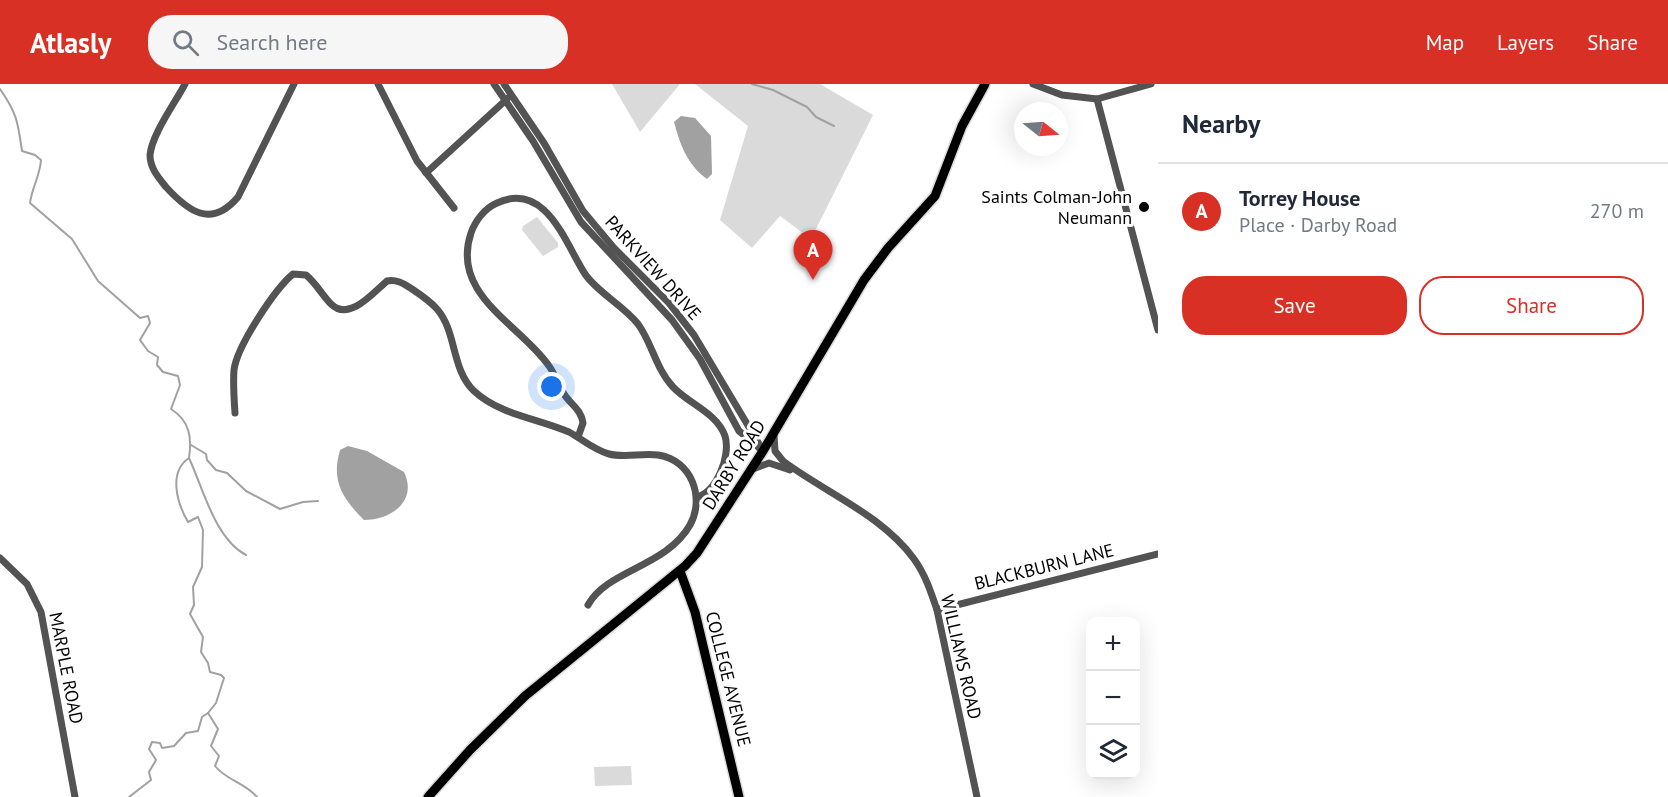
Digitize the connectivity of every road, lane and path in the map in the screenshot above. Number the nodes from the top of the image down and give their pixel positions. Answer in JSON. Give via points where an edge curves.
{"nodes":[{"id":1,"x":185,"y":84,"type":"edge"},
{"id":2,"x":294,"y":84,"type":"edge"},
{"id":3,"x":378,"y":84,"type":"edge"},
{"id":4,"x":494,"y":84,"type":"edge"},
{"id":5,"x":504,"y":84,"type":"edge"},
{"id":6,"x":985,"y":84,"type":"edge"},
{"id":7,"x":1033,"y":84,"type":"edge"},
{"id":8,"x":1151,"y":84,"type":"edge"},
{"id":9,"x":512,"y":95,"type":"junction"},
{"id":10,"x":1097,"y":99,"type":"junction"},
{"id":11,"x":505,"y":100,"type":"junction"},
{"id":12,"x":546,"y":147,"type":"junction"},
{"id":13,"x":539,"y":152,"type":"junction"},
{"id":14,"x":426,"y":173,"type":"junction"},
{"id":15,"x":454,"y":208,"type":"dead end"},
{"id":16,"x":671,"y":305,"type":"junction"},
{"id":17,"x":664,"y":311,"type":"junction"},
{"id":18,"x":1158,"y":330,"type":"edge"},
{"id":19,"x":711,"y":370,"type":"junction"},
{"id":20,"x":235,"y":413,"type":"dead end"},
{"id":21,"x":774,"y":432,"type":"junction"},
{"id":22,"x":578,"y":437,"type":"junction"},
{"id":23,"x":763,"y":451,"type":"junction"},
{"id":24,"x":751,"y":470,"type":"junction"},
{"id":25,"x":803,"y":476,"type":"junction"},
{"id":26,"x":697,"y":498,"type":"junction"},
{"id":27,"x":1158,"y":554,"type":"edge"},
{"id":28,"x":0,"y":558,"type":"edge"},
{"id":29,"x":680,"y":571,"type":"junction"},
{"id":30,"x":588,"y":605,"type":"dead end"},
{"id":31,"x":937,"y":610,"type":"junction"},
{"id":32,"x":75,"y":797,"type":"edge"},
{"id":33,"x":428,"y":797,"type":"edge"},
{"id":34,"x":739,"y":797,"type":"edge"},
{"id":35,"x":977,"y":797,"type":"edge"}],
"edges":[{"from":1,"to":2,"type":"street","via":[[155,138],[151,162],[156,175],[181,204],[206,214],[226,209],[238,197]]},
{"from":3,"to":14,"type":"street"},
{"from":4,"to":11,"type":"street","name":"PARKVIEW DRIVE"},
{"from":5,"to":9,"type":"street","name":"PARKVIEW DRIVE"},
{"from":6,"to":21,"type":"main road","name":"DARBY ROAD","via":[[962,126],[935,196],[870,272]]},
{"from":7,"to":10,"type":"street","via":[[1062,95]]},
{"from":8,"to":10,"type":"street"},
{"from":9,"to":11,"type":"street"},
{"from":9,"to":12,"type":"street","name":"PARKVIEW DRIVE"},
{"from":10,"to":18,"type":"street"},
{"from":11,"to":13,"type":"street","name":"PARKVIEW DRIVE"},
{"from":11,"to":14,"type":"street"},
{"from":12,"to":13,"type":"street"},
{"from":12,"to":16,"type":"street","name":"PARKVIEW DRIVE","via":[[583,211]]},
{"from":13,"to":17,"type":"street","name":"PARKVIEW DRIVE","via":[[586,229]]},
{"from":14,"to":15,"type":"street"},
{"from":16,"to":17,"type":"street"},
{"from":16,"to":19,"type":"street","name":"PARKVIEW DRIVE"},
{"from":17,"to":19,"type":"street","name":"PARKVIEW DRIVE"},
{"from":19,"to":23,"type":"street","name":"PARKVIEW DRIVE","via":[[739,431]]},
{"from":20,"to":22,"type":"street","via":[[234,370],[239,353],[282,285],[293,274],[300,273],[310,278],[332,305],[344,310],[354,308],[387,281],[401,283],[440,313],[463,376],[476,393],[490,403]]},
{"from":21,"to":23,"type":"main road","name":"DARBY ROAD"},
{"from":21,"to":25,"type":"street","name":"WILLIAMS ROAD","via":[[775,451]]},
{"from":22,"to":26,"type":"street","via":[[612,455],[658,455],[671,459],[689,475]]},
{"from":22,"to":26,"type":"street","via":[[584,423],[578,410],[565,396],[549,366],[490,308],[471,271],[471,231],[478,219],[497,203],[509,199],[545,210],[589,279],[619,303],[640,327],[669,382],[721,428],[727,448],[724,462],[709,491]]},
{"from":23,"to":24,"type":"main road","name":"DARBY ROAD"},
{"from":24,"to":25,"type":"street","name":"WILLIAMS ROAD","via":[[769,463]]},
{"from":24,"to":29,"type":"main road","name":"DARBY ROAD","via":[[697,553]]},
{"from":25,"to":31,"type":"street","name":"WILLIAMS ROAD","via":[[891,534],[915,560]]},
{"from":26,"to":30,"type":"street","via":[[693,519],[676,544],[604,588]]},
{"from":27,"to":31,"type":"street","name":"BLACKBURN LANE"},
{"from":28,"to":32,"type":"street","name":"MARPLE ROAD","via":[[27,584],[41,612]]},
{"from":29,"to":33,"type":"main road","name":"DARBY ROAD","via":[[525,696]]},
{"from":29,"to":34,"type":"main road","name":"COLLEGE AVENUE","via":[[695,612]]},
{"from":31,"to":35,"type":"street","name":"WILLIAMS ROAD"}]}
